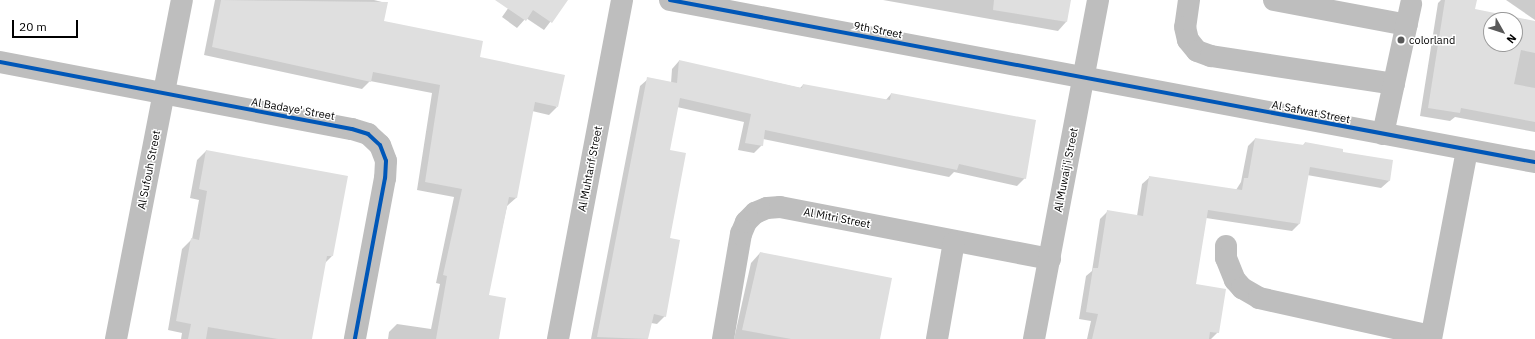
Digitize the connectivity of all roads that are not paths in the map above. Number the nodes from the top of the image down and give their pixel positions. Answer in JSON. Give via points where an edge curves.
{"nodes":[{"id":1,"x":182,"y":0,"type":"edge"},
{"id":2,"x":622,"y":0,"type":"edge"},
{"id":3,"x":670,"y":0,"type":"edge"},
{"id":4,"x":1098,"y":0,"type":"edge"},
{"id":5,"x":1189,"y":0,"type":"edge"},
{"id":6,"x":1274,"y":0,"type":"edge"},
{"id":7,"x":1411,"y":4,"type":"dead end"},
{"id":8,"x":1406,"y":25,"type":"junction"},
{"id":9,"x":1,"y":64,"type":"edge"},
{"id":10,"x":1084,"y":78,"type":"junction"},
{"id":11,"x":1394,"y":84,"type":"junction"},
{"id":12,"x":164,"y":95,"type":"junction"},
{"id":13,"x":1383,"y":134,"type":"junction"},
{"id":14,"x":1468,"y":150,"type":"junction"},
{"id":15,"x":1535,"y":162,"type":"edge"},
{"id":16,"x":954,"y":242,"type":"junction"},
{"id":17,"x":1226,"y":246,"type":"dead end"},
{"id":18,"x":1050,"y":259,"type":"junction"},
{"id":19,"x":1431,"y":338,"type":"edge"},
{"id":20,"x":116,"y":339,"type":"edge"},
{"id":21,"x":356,"y":339,"type":"edge"},
{"id":22,"x":558,"y":339,"type":"edge"},
{"id":23,"x":723,"y":339,"type":"edge"},
{"id":24,"x":937,"y":339,"type":"edge"},
{"id":25,"x":1034,"y":339,"type":"edge"}],
"edges":[{"from":1,"to":12,"type":"street","name":"Al Sufouh Street"},
{"from":2,"to":22,"type":"street","name":"Al Muhtarif Street"},
{"from":3,"to":10,"type":"street","name":"9th Street"},
{"from":4,"to":10,"type":"street","name":"Al Muwaij'i Street"},
{"from":5,"to":11,"type":"street","via":[[1185,26],[1188,40],[1197,51],[1254,64]]},
{"from":6,"to":8,"type":"street"},
{"from":7,"to":8,"type":"street"},
{"from":8,"to":11,"type":"street"},
{"from":9,"to":12,"type":"street","name":"Al Badaye' Street"},
{"from":10,"to":13,"type":"street","name":"Al Safwat Street"},
{"from":10,"to":18,"type":"street","name":"Al Muwaij'i Street"},
{"from":11,"to":13,"type":"street"},
{"from":12,"to":20,"type":"street","name":"Al Sufouh Street"},
{"from":12,"to":21,"type":"street","name":"Al Badaye' Street","via":[[352,129],[368,134],[380,145],[386,161],[385,178]]},
{"from":13,"to":14,"type":"street","name":"Al Safwat Street"},
{"from":14,"to":15,"type":"street","name":"Al Safwat Street"},
{"from":14,"to":19,"type":"street"},
{"from":16,"to":18,"type":"street","name":"Al Mitri Street"},
{"from":16,"to":23,"type":"street","name":"Al Mitri Street","via":[[780,207],[767,208],[755,213],[746,222],[741,234]]},
{"from":16,"to":24,"type":"street"},
{"from":17,"to":19,"type":"street","via":[[1228,264],[1235,280],[1246,291],[1259,298]]},
{"from":18,"to":25,"type":"street","name":"Al Muwaij'i Street"}]}
